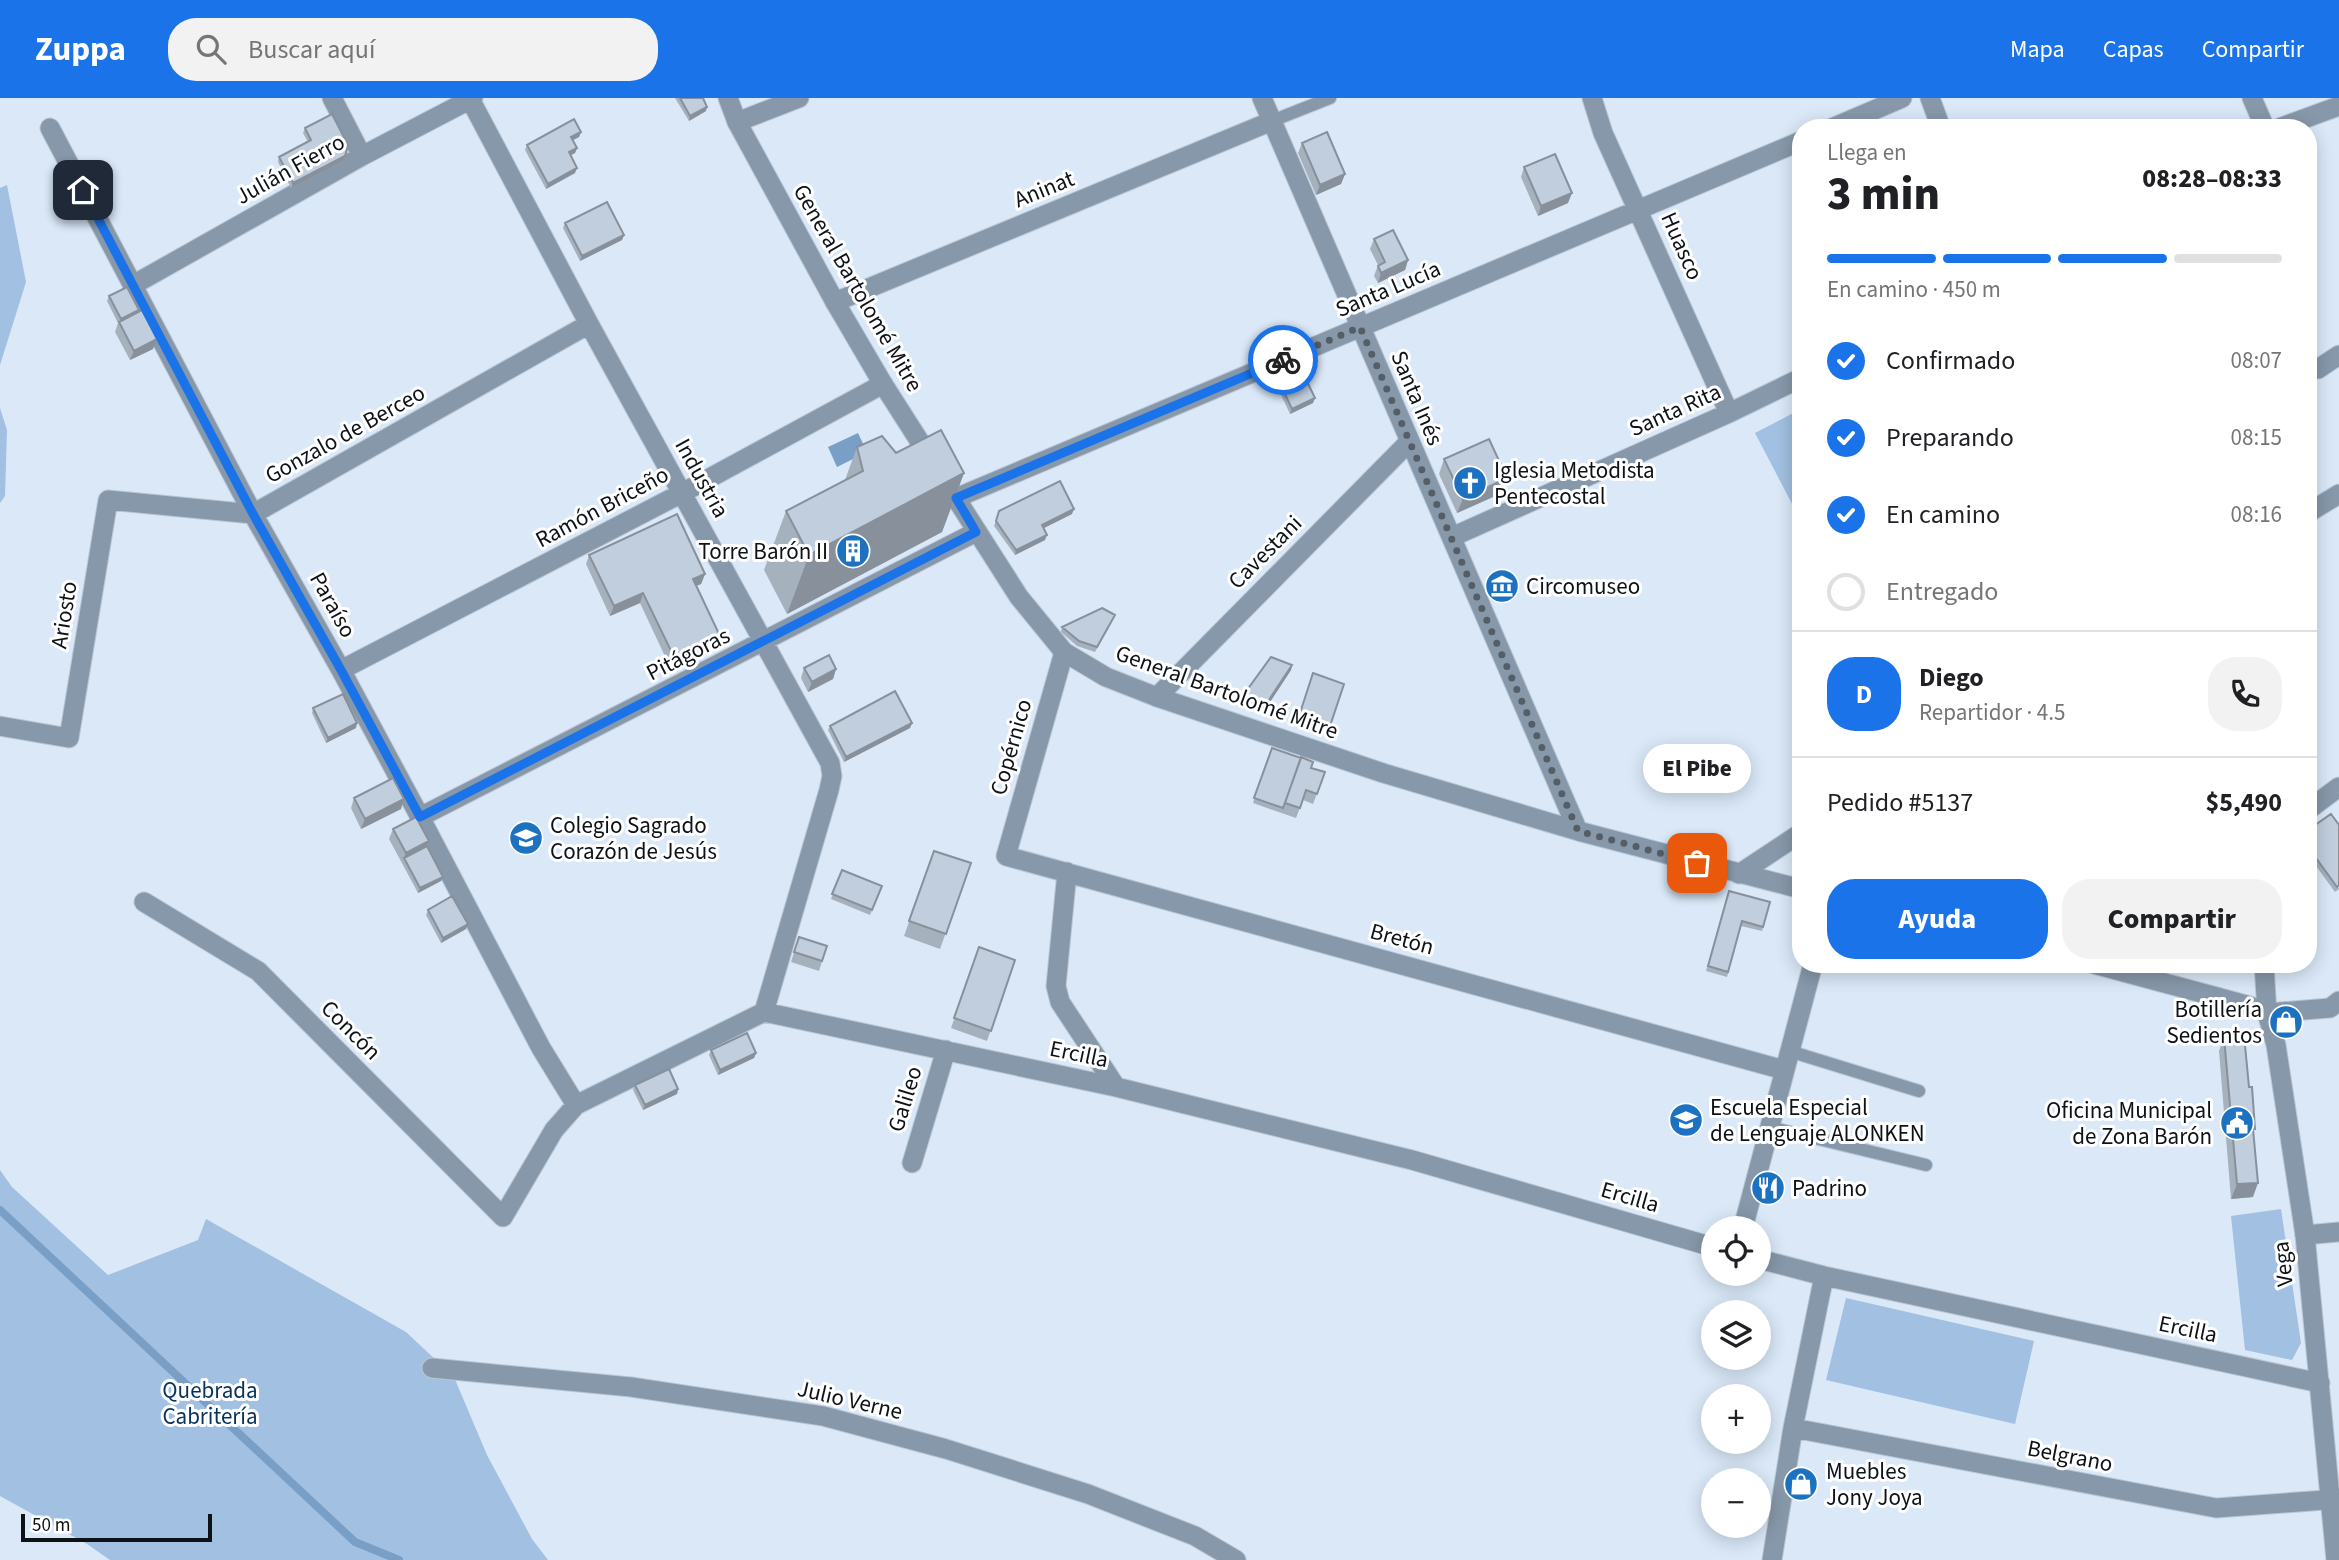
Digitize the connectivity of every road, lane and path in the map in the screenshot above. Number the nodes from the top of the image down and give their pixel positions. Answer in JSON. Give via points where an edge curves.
{"nodes":[{"id":1,"x":332,"y":98,"type":"edge"},
{"id":2,"x":728,"y":98,"type":"edge"},
{"id":3,"x":799,"y":98,"type":"edge"},
{"id":4,"x":1262,"y":98,"type":"edge"},
{"id":5,"x":1330,"y":98,"type":"edge"},
{"id":6,"x":1592,"y":98,"type":"edge"},
{"id":7,"x":1902,"y":98,"type":"edge"},
{"id":8,"x":1930,"y":98,"type":"edge"},
{"id":9,"x":2252,"y":98,"type":"edge"},
{"id":10,"x":471,"y":99,"type":"edge"},
{"id":11,"x":2339,"y":106,"type":"edge"},
{"id":12,"x":1853,"y":119,"type":"edge"},
{"id":13,"x":1938,"y":119,"type":"edge"},
{"id":14,"x":2261,"y":119,"type":"edge"},
{"id":15,"x":2303,"y":119,"type":"edge"},
{"id":16,"x":1272,"y":121,"type":"junction"},
{"id":17,"x":737,"y":122,"type":"junction"},
{"id":18,"x":50,"y":128,"type":"dead end"},
{"id":19,"x":1792,"y":145,"type":"edge"},
{"id":20,"x":362,"y":156,"type":"junction"},
{"id":21,"x":1638,"y":209,"type":"junction"},
{"id":22,"x":133,"y":285,"type":"junction"},
{"id":23,"x":835,"y":302,"type":"junction"},
{"id":24,"x":589,"y":324,"type":"junction"},
{"id":25,"x":1360,"y":327,"type":"junction"},
{"id":26,"x":2339,"y":355,"type":"edge"},
{"id":27,"x":2318,"y":369,"type":"dead end"},
{"id":28,"x":1792,"y":382,"type":"edge"},
{"id":29,"x":883,"y":384,"type":"junction"},
{"id":30,"x":1729,"y":413,"type":"junction"},
{"id":31,"x":1409,"y":442,"type":"junction"},
{"id":32,"x":682,"y":493,"type":"junction"},
{"id":33,"x":2339,"y":494,"type":"edge"},
{"id":34,"x":956,"y":498,"type":"junction"},
{"id":35,"x":108,"y":500,"type":"joint"},
{"id":36,"x":2317,"y":507,"type":"edge"},
{"id":37,"x":253,"y":514,"type":"junction"},
{"id":38,"x":976,"y":532,"type":"junction"},
{"id":39,"x":1452,"y":537,"type":"junction"},
{"id":40,"x":764,"y":643,"type":"junction"},
{"id":41,"x":1064,"y":652,"type":"junction"},
{"id":42,"x":341,"y":670,"type":"junction"},
{"id":43,"x":1157,"y":697,"type":"junction"},
{"id":44,"x":0,"y":726,"type":"edge"},
{"id":45,"x":2339,"y":787,"type":"edge"},
{"id":46,"x":2317,"y":803,"type":"edge"},
{"id":47,"x":420,"y":817,"type":"junction"},
{"id":48,"x":1578,"y":831,"type":"junction"},
{"id":49,"x":1792,"y":839,"type":"edge"},
{"id":50,"x":1006,"y":856,"type":"joint"},
{"id":51,"x":1068,"y":872,"type":"junction"},
{"id":52,"x":1739,"y":874,"type":"junction"},
{"id":53,"x":1792,"y":887,"type":"edge"},
{"id":54,"x":144,"y":902,"type":"dead end"},
{"id":55,"x":1810,"y":973,"type":"edge"},
{"id":56,"x":2127,"y":973,"type":"edge"},
{"id":57,"x":2264,"y":973,"type":"edge"},
{"id":58,"x":2336,"y":1007,"type":"edge"},
{"id":59,"x":764,"y":1012,"type":"junction"},
{"id":60,"x":2267,"y":1013,"type":"junction"},
{"id":61,"x":946,"y":1050,"type":"junction"},
{"id":62,"x":1787,"y":1061,"type":"junction"},
{"id":63,"x":1116,"y":1087,"type":"junction"},
{"id":64,"x":1919,"y":1090,"type":"dead end"},
{"id":65,"x":576,"y":1105,"type":"junction"},
{"id":66,"x":1769,"y":1127,"type":"junction"},
{"id":67,"x":912,"y":1163,"type":"dead end"},
{"id":68,"x":1926,"y":1164,"type":"dead end"},
{"id":69,"x":1746,"y":1216,"type":"edge"},
{"id":70,"x":2339,"y":1232,"type":"edge"},
{"id":71,"x":2305,"y":1235,"type":"junction"},
{"id":72,"x":1701,"y":1244,"type":"edge"},
{"id":73,"x":1771,"y":1262,"type":"edge"},
{"id":74,"x":1824,"y":1276,"type":"junction"},
{"id":75,"x":432,"y":1368,"type":"dead end"},
{"id":76,"x":2320,"y":1382,"type":"junction"},
{"id":77,"x":1793,"y":1428,"type":"junction"},
{"id":78,"x":2335,"y":1499,"type":"edge"},
{"id":79,"x":1236,"y":1560,"type":"edge"},
{"id":80,"x":1772,"y":1560,"type":"edge"},
{"id":81,"x":2336,"y":1560,"type":"edge"}],
"edges":[{"from":1,"to":20,"type":"street"},
{"from":2,"to":17,"type":"street","name":"General Bartolomé Mitre"},
{"from":3,"to":17,"type":"street"},
{"from":4,"to":16,"type":"street","name":"Santa Inés"},
{"from":5,"to":16,"type":"lane"},
{"from":6,"to":21,"type":"street","name":"Huasco"},
{"from":7,"to":12,"type":"street"},
{"from":8,"to":13,"type":"street"},
{"from":9,"to":14,"type":"street"},
{"from":10,"to":20,"type":"street","name":"Julián Fierro"},
{"from":10,"to":24,"type":"street","name":"Industria"},
{"from":11,"to":15,"type":"street"},
{"from":16,"to":23,"type":"street","name":"Aninat"},
{"from":16,"to":25,"type":"street","name":"Santa Inés"},
{"from":17,"to":23,"type":"street","name":"General Bartolomé Mitre"},
{"from":18,"to":22,"type":"street","name":"Paraíso"},
{"from":19,"to":21,"type":"street","name":"Santa Lucía"},
{"from":20,"to":22,"type":"street","name":"Julián Fierro"},
{"from":21,"to":25,"type":"street","name":"Santa Lucía"},
{"from":21,"to":30,"type":"street","name":"Huasco"},
{"from":22,"to":37,"type":"street","name":"Paraíso"},
{"from":23,"to":29,"type":"street","name":"General Bartolomé Mitre"},
{"from":24,"to":32,"type":"street","name":"Industria"},
{"from":24,"to":37,"type":"street","name":"Gonzalo de Berceo"},
{"from":25,"to":31,"type":"street","name":"Santa Inés"},
{"from":25,"to":34,"type":"street","name":"Santa Lucía"},
{"from":26,"to":27,"type":"street"},
{"from":28,"to":30,"type":"street","name":"Santa Rita"},
{"from":29,"to":32,"type":"street","name":"Ramón Briceño"},
{"from":29,"to":34,"type":"street","name":"General Bartolomé Mitre"},
{"from":30,"to":39,"type":"street","name":"Santa Rita"},
{"from":31,"to":39,"type":"street","name":"Santa Inés"},
{"from":31,"to":43,"type":"street","name":"Cavestani"},
{"from":32,"to":40,"type":"street","name":"Industria"},
{"from":32,"to":42,"type":"street","name":"Ramón Briceño"},
{"from":33,"to":36,"type":"street"},
{"from":34,"to":38,"type":"street","name":"General Bartolomé Mitre"},
{"from":35,"to":37,"type":"street","name":"Gonzalo de Berceo"},
{"from":35,"to":44,"type":"street","name":"Ariosto","via":[[69,738]]},
{"from":37,"to":42,"type":"street","name":"Paraíso"},
{"from":38,"to":40,"type":"street","name":"Pitágoras"},
{"from":38,"to":41,"type":"street","name":"General Bartolomé Mitre","via":[[1019,597]]},
{"from":39,"to":48,"type":"street","name":"Santa Inés"},
{"from":40,"to":47,"type":"street","name":"Pitágoras"},
{"from":40,"to":59,"type":"street","name":"Industria","via":[[830,763],[832,776]]},
{"from":41,"to":43,"type":"street","name":"General Bartolomé Mitre","via":[[1106,677]]},
{"from":41,"to":50,"type":"street","name":"Copérnico"},
{"from":42,"to":47,"type":"street","name":"Paraíso"},
{"from":43,"to":48,"type":"street","name":"General Bartolomé Mitre"},
{"from":45,"to":46,"type":"street"},
{"from":47,"to":65,"type":"street","name":"Paraíso","via":[[541,1048]]},
{"from":48,"to":52,"type":"street","name":"General Bartolomé Mitre"},
{"from":49,"to":52,"type":"street"},
{"from":50,"to":51,"type":"street","name":"Bretón"},
{"from":51,"to":62,"type":"street","name":"Bretón"},
{"from":51,"to":63,"type":"street","via":[[1056,986],[1074,1027]]},
{"from":52,"to":53,"type":"street","name":"General Bartolomé Mitre"},
{"from":54,"to":65,"type":"street","name":"Concón","via":[[258,971],[503,1217],[554,1130]]},
{"from":55,"to":62,"type":"street"},
{"from":56,"to":60,"type":"street"},
{"from":57,"to":60,"type":"street","name":"Vega"},
{"from":58,"to":60,"type":"street"},
{"from":59,"to":61,"type":"street","name":"Ercilla"},
{"from":59,"to":65,"type":"street"},
{"from":60,"to":71,"type":"street","name":"Vega"},
{"from":61,"to":63,"type":"street","name":"Ercilla"},
{"from":61,"to":67,"type":"street","name":"Galileo"},
{"from":62,"to":64,"type":"lane"},
{"from":62,"to":66,"type":"street"},
{"from":63,"to":72,"type":"street","name":"Ercilla","via":[[1412,1160]]},
{"from":66,"to":68,"type":"lane"},
{"from":66,"to":69,"type":"street"},
{"from":70,"to":71,"type":"street"},
{"from":71,"to":76,"type":"street","name":"Vega"},
{"from":73,"to":74,"type":"street","name":"Ercilla"},
{"from":74,"to":76,"type":"street","name":"Ercilla"},
{"from":74,"to":77,"type":"street"},
{"from":75,"to":79,"type":"street","name":"Julio Verne","via":[[631,1387],[823,1416],[1088,1494],[1195,1536]]},
{"from":76,"to":78,"type":"street","name":"Vega"},
{"from":77,"to":78,"type":"street","name":"Belgrano","via":[[2216,1508]]},
{"from":77,"to":80,"type":"street"},
{"from":78,"to":81,"type":"street","name":"Vega"}]}
